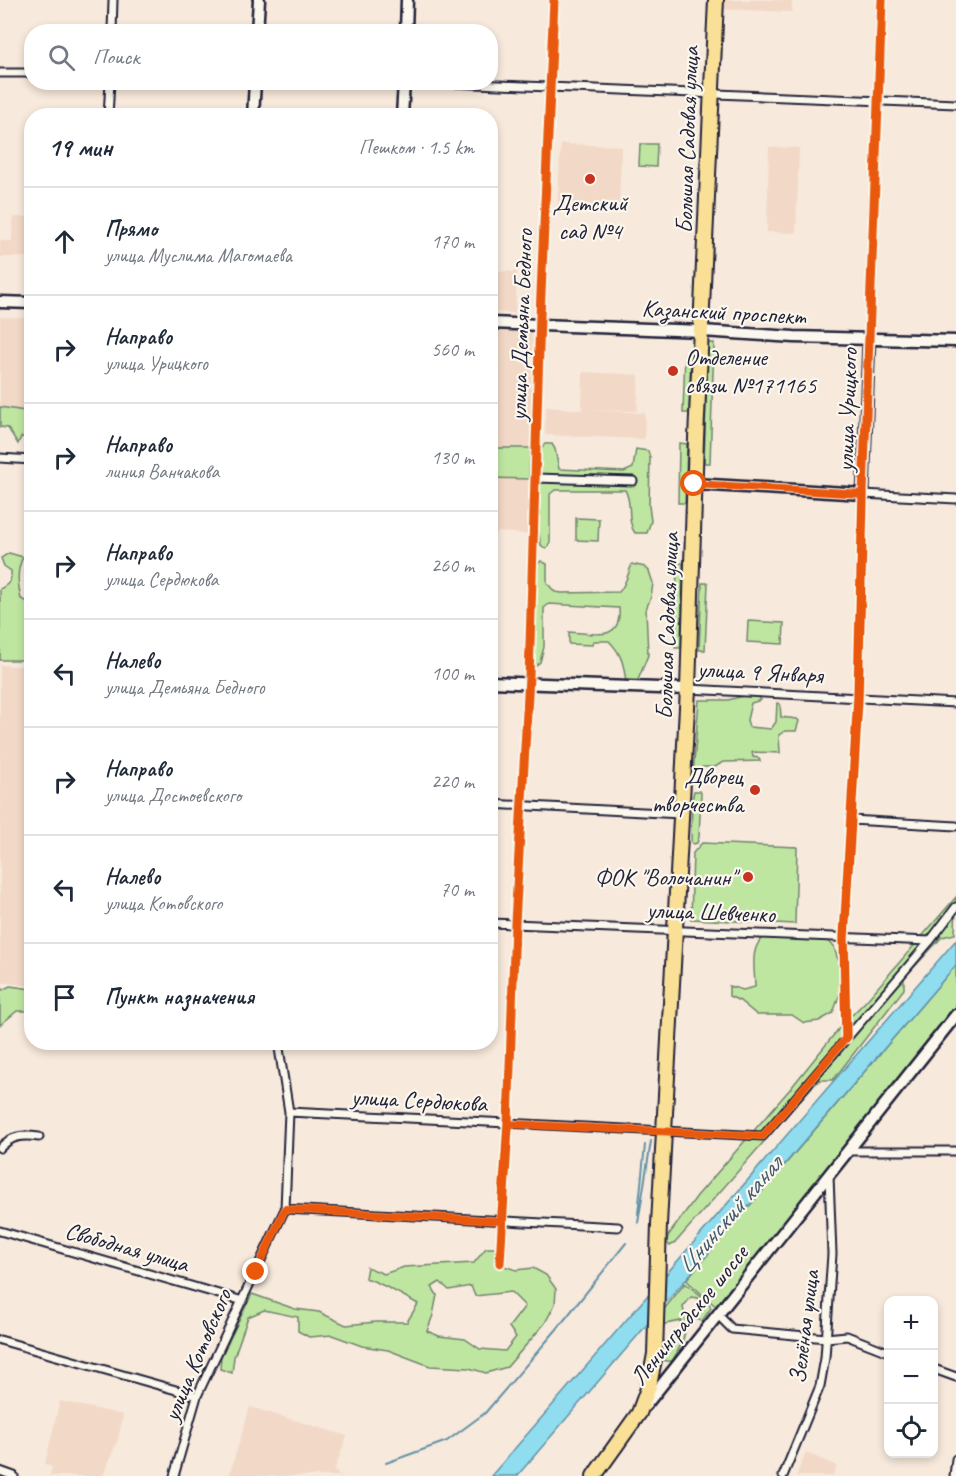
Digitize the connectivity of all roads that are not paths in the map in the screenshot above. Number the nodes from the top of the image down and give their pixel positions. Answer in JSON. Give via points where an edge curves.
{"nodes":[{"id":1,"x":114,"y":0,"type":"edge"},
{"id":2,"x":259,"y":0,"type":"edge"},
{"id":3,"x":407,"y":0,"type":"edge"},
{"id":4,"x":554,"y":0,"type":"edge"},
{"id":5,"x":716,"y":0,"type":"edge"},
{"id":6,"x":882,"y":0,"type":"edge"},
{"id":7,"x":112,"y":24,"type":"edge"},
{"id":8,"x":258,"y":24,"type":"edge"},
{"id":9,"x":406,"y":24,"type":"edge"},
{"id":10,"x":0,"y":73,"type":"edge"},
{"id":11,"x":24,"y":73,"type":"edge"},
{"id":12,"x":498,"y":85,"type":"edge"},
{"id":13,"x":551,"y":87,"type":"junction"},
{"id":14,"x":110,"y":90,"type":"edge"},
{"id":15,"x":255,"y":90,"type":"edge"},
{"id":16,"x":404,"y":90,"type":"edge"},
{"id":17,"x":712,"y":94,"type":"junction"},
{"id":18,"x":878,"y":101,"type":"junction"},
{"id":19,"x":956,"y":104,"type":"edge"},
{"id":20,"x":108,"y":108,"type":"edge"},
{"id":21,"x":253,"y":108,"type":"edge"},
{"id":22,"x":402,"y":108,"type":"edge"},
{"id":23,"x":0,"y":302,"type":"edge"},
{"id":24,"x":24,"y":303,"type":"edge"},
{"id":25,"x":498,"y":323,"type":"edge"},
{"id":26,"x":540,"y":325,"type":"junction"},
{"id":27,"x":702,"y":331,"type":"junction"},
{"id":28,"x":869,"y":339,"type":"junction"},
{"id":29,"x":956,"y":341,"type":"edge"},
{"id":30,"x":0,"y":458,"type":"edge"},
{"id":31,"x":24,"y":460,"type":"edge"},
{"id":32,"x":536,"y":478,"type":"junction"},
{"id":33,"x":633,"y":481,"type":"dead end"},
{"id":34,"x":694,"y":484,"type":"junction"},
{"id":35,"x":863,"y":494,"type":"junction"},
{"id":36,"x":956,"y":499,"type":"edge"},
{"id":37,"x":498,"y":683,"type":"edge"},
{"id":38,"x":529,"y":685,"type":"junction"},
{"id":39,"x":688,"y":689,"type":"junction"},
{"id":40,"x":858,"y":698,"type":"junction"},
{"id":41,"x":956,"y":703,"type":"edge"},
{"id":42,"x":498,"y":804,"type":"edge"},
{"id":43,"x":522,"y":805,"type":"junction"},
{"id":44,"x":681,"y":814,"type":"junction"},
{"id":45,"x":851,"y":820,"type":"junction"},
{"id":46,"x":956,"y":826,"type":"edge"},
{"id":47,"x":956,"y":907,"type":"edge"},
{"id":48,"x":498,"y":923,"type":"edge"},
{"id":49,"x":514,"y":923,"type":"junction"},
{"id":50,"x":675,"y":930,"type":"junction"},
{"id":51,"x":844,"y":938,"type":"junction"},
{"id":52,"x":930,"y":941,"type":"junction"},
{"id":53,"x":956,"y":1015,"type":"edge"},
{"id":54,"x":846,"y":1038,"type":"junction"},
{"id":55,"x":279,"y":1050,"type":"edge"},
{"id":56,"x":289,"y":1112,"type":"junction"},
{"id":57,"x":508,"y":1124,"type":"junction"},
{"id":58,"x":663,"y":1130,"type":"junction"},
{"id":59,"x":39,"y":1137,"type":"dead end"},
{"id":60,"x":0,"y":1148,"type":"edge"},
{"id":61,"x":850,"y":1151,"type":"junction"},
{"id":62,"x":956,"y":1151,"type":"edge"},
{"id":63,"x":829,"y":1176,"type":"junction"},
{"id":64,"x":285,"y":1209,"type":"junction"},
{"id":65,"x":501,"y":1221,"type":"junction"},
{"id":66,"x":618,"y":1227,"type":"dead end"},
{"id":67,"x":0,"y":1231,"type":"edge"},
{"id":68,"x":500,"y":1263,"type":"dead end"},
{"id":69,"x":243,"y":1301,"type":"junction"},
{"id":70,"x":718,"y":1315,"type":"junction"},
{"id":71,"x":826,"y":1338,"type":"junction"},
{"id":72,"x":0,"y":1340,"type":"edge"},
{"id":73,"x":884,"y":1350,"type":"edge"},
{"id":74,"x":653,"y":1369,"type":"junction"},
{"id":75,"x":938,"y":1371,"type":"edge"},
{"id":76,"x":669,"y":1375,"type":"junction"},
{"id":77,"x":956,"y":1377,"type":"edge"},
{"id":78,"x":197,"y":1396,"type":"junction"},
{"id":79,"x":639,"y":1413,"type":"junction"},
{"id":80,"x":956,"y":1459,"type":"edge"},
{"id":81,"x":0,"y":1471,"type":"edge"},
{"id":82,"x":14,"y":1476,"type":"edge"},
{"id":83,"x":174,"y":1476,"type":"edge"},
{"id":84,"x":594,"y":1476,"type":"edge"},
{"id":85,"x":783,"y":1476,"type":"edge"},
{"id":86,"x":954,"y":1476,"type":"edge"}],
"edges":[{"from":1,"to":7,"type":"street"},
{"from":2,"to":8,"type":"street"},
{"from":3,"to":9,"type":"street"},
{"from":4,"to":13,"type":"street","name":"улица Демьяна Бедного"},
{"from":5,"to":17,"type":"highway","name":"Большая Садовая улица"},
{"from":6,"to":18,"type":"street","name":"улица Урицкого"},
{"from":10,"to":11,"type":"street"},
{"from":12,"to":13,"type":"street"},
{"from":13,"to":17,"type":"street"},
{"from":13,"to":26,"type":"street","name":"улица Демьяна Бедного"},
{"from":14,"to":20,"type":"street"},
{"from":15,"to":21,"type":"street"},
{"from":16,"to":22,"type":"street"},
{"from":17,"to":18,"type":"street"},
{"from":17,"to":27,"type":"highway","name":"Большая Садовая улица"},
{"from":18,"to":19,"type":"street"},
{"from":18,"to":28,"type":"street","name":"улица Урицкого"},
{"from":23,"to":24,"type":"street"},
{"from":25,"to":26,"type":"street","name":"Казанский проспект"},
{"from":26,"to":27,"type":"street","name":"Казанский проспект"},
{"from":26,"to":32,"type":"street","name":"улица Демьяна Бедного"},
{"from":27,"to":28,"type":"street","name":"Казанский проспект"},
{"from":27,"to":34,"type":"highway","name":"Большая Садовая улица"},
{"from":28,"to":29,"type":"street","name":"Казанский проспект"},
{"from":28,"to":35,"type":"street","name":"улица Урицкого"},
{"from":30,"to":31,"type":"street"},
{"from":32,"to":33,"type":"street"},
{"from":32,"to":38,"type":"street","name":"улица Демьяна Бедного"},
{"from":34,"to":35,"type":"street"},
{"from":34,"to":39,"type":"highway","name":"Большая Садовая улица"},
{"from":35,"to":36,"type":"street"},
{"from":35,"to":40,"type":"street","name":"улица Урицкого"},
{"from":37,"to":38,"type":"street","name":"улица 9 Января"},
{"from":38,"to":39,"type":"street","name":"улица 9 Января"},
{"from":38,"to":43,"type":"street","name":"улица Демьяна Бедного"},
{"from":39,"to":40,"type":"street","name":"улица 9 Января"},
{"from":39,"to":44,"type":"highway","name":"Большая Садовая улица"},
{"from":40,"to":41,"type":"street","name":"улица 9 Января"},
{"from":40,"to":45,"type":"street","name":"улица Урицкого"},
{"from":42,"to":43,"type":"street"},
{"from":43,"to":44,"type":"street"},
{"from":43,"to":49,"type":"street","name":"улица Демьяна Бедного"},
{"from":44,"to":50,"type":"highway","name":"Большая Садовая улица"},
{"from":45,"to":46,"type":"street"},
{"from":45,"to":51,"type":"street","name":"улица Урицкого"},
{"from":47,"to":52,"type":"street"},
{"from":48,"to":49,"type":"street","name":"улица Шевченко"},
{"from":49,"to":50,"type":"street","name":"улица Шевченко"},
{"from":49,"to":57,"type":"street","name":"улица Демьяна Бедного"},
{"from":50,"to":51,"type":"street","name":"улица Шевченко"},
{"from":50,"to":58,"type":"highway","name":"Большая Садовая улица"},
{"from":51,"to":52,"type":"street","name":"улица Шевченко"},
{"from":51,"to":54,"type":"street","name":"улица Урицкого"},
{"from":52,"to":54,"type":"street"},
{"from":53,"to":61,"type":"street","name":"Ленинградское шоссе"},
{"from":54,"to":58,"type":"street","name":"улица Сердюкова","via":[[763,1136]]},
{"from":55,"to":56,"type":"street","name":"улица Котовского"},
{"from":56,"to":57,"type":"street","name":"улица Сердюкова"},
{"from":56,"to":64,"type":"street","name":"улица Котовского"},
{"from":57,"to":58,"type":"street","name":"улица Сердюкова"},
{"from":57,"to":65,"type":"street","name":"улица Демьяна Бедного"},
{"from":58,"to":74,"type":"highway","name":"Большая Садовая улица"},
{"from":59,"to":60,"type":"street","via":[[7,1139]]},
{"from":61,"to":62,"type":"street"},
{"from":61,"to":63,"type":"street","name":"Ленинградское шоссе"},
{"from":63,"to":70,"type":"street","name":"Ленинградское шоссе"},
{"from":63,"to":71,"type":"street","name":"Зелёная улица","via":[[832,1254]]},
{"from":64,"to":65,"type":"street"},
{"from":64,"to":69,"type":"street","name":"улица Котовского"},
{"from":65,"to":66,"type":"street"},
{"from":65,"to":68,"type":"street","name":"улица Демьяна Бедного"},
{"from":67,"to":69,"type":"street","name":"Свободная улица"},
{"from":69,"to":78,"type":"street","name":"улица Котовского"},
{"from":70,"to":71,"type":"street","via":[[732,1329]]},
{"from":70,"to":76,"type":"street","name":"Ленинградское шоссе"},
{"from":71,"to":73,"type":"street","via":[[846,1336]]},
{"from":71,"to":85,"type":"street","name":"Зелёная улица","via":[[820,1386]]},
{"from":72,"to":78,"type":"street"},
{"from":74,"to":76,"type":"street"},
{"from":74,"to":79,"type":"highway","name":"Большая Садовая улица"},
{"from":75,"to":77,"type":"street"},
{"from":76,"to":79,"type":"street","name":"Ленинградское шоссе"},
{"from":78,"to":83,"type":"street","name":"улица Котовского"},
{"from":79,"to":84,"type":"highway","name":"Ленинградское шоссе"},
{"from":80,"to":86,"type":"street"},
{"from":81,"to":82,"type":"street"}]}
